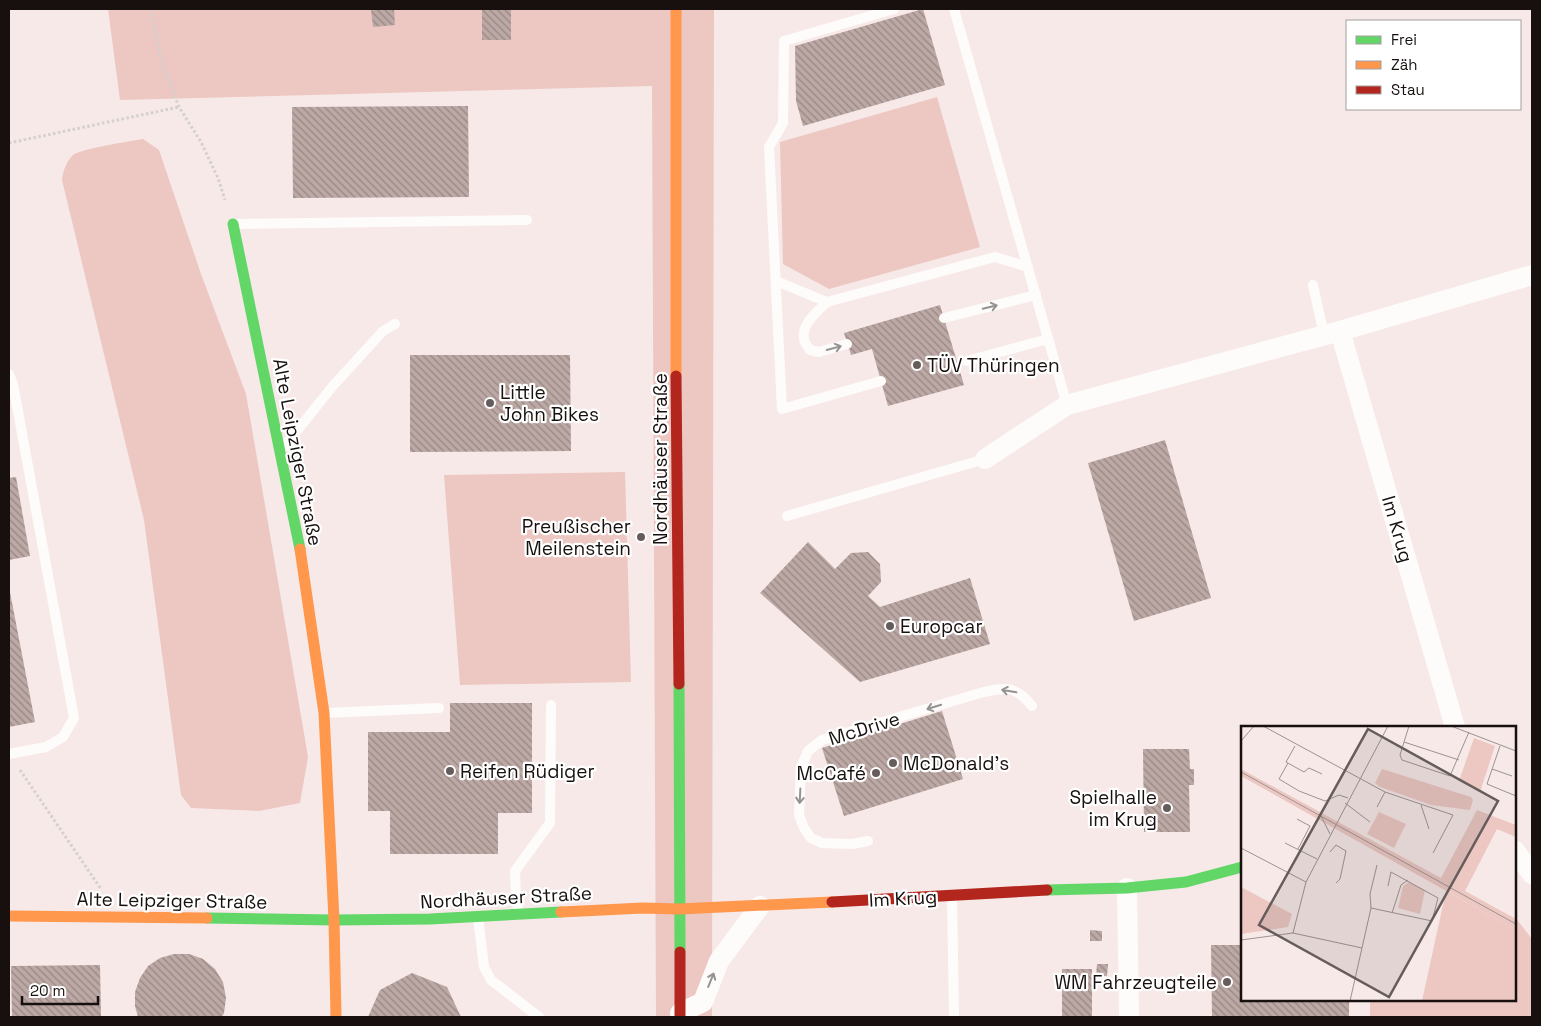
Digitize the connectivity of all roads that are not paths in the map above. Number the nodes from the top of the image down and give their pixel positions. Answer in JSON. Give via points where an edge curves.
{"nodes":[{"id":1,"x":676,"y":9,"type":"edge"},
{"id":2,"x":894,"y":9,"type":"edge"},
{"id":3,"x":954,"y":9,"type":"edge"},
{"id":4,"x":527,"y":220,"type":"dead end"},
{"id":5,"x":233,"y":224,"type":"joint"},
{"id":6,"x":1028,"y":267,"type":"junction"},
{"id":7,"x":1532,"y":275,"type":"edge"},
{"id":8,"x":776,"y":281,"type":"junction"},
{"id":9,"x":1313,"y":285,"type":"dead end"},
{"id":10,"x":1036,"y":295,"type":"junction"},
{"id":11,"x":827,"y":302,"type":"junction"},
{"id":12,"x":944,"y":318,"type":"dead end"},
{"id":13,"x":395,"y":324,"type":"dead end"},
{"id":14,"x":1332,"y":333,"type":"junction"},
{"id":15,"x":1048,"y":339,"type":"junction"},
{"id":16,"x":847,"y":344,"type":"dead end"},
{"id":17,"x":967,"y":361,"type":"dead end"},
{"id":18,"x":9,"y":374,"type":"edge"},
{"id":19,"x":881,"y":381,"type":"dead end"},
{"id":20,"x":1067,"y":406,"type":"junction"},
{"id":21,"x":281,"y":452,"type":"junction"},
{"id":22,"x":985,"y":460,"type":"joint"},
{"id":23,"x":787,"y":516,"type":"dead end"},
{"id":24,"x":551,"y":705,"type":"dead end"},
{"id":25,"x":1032,"y":706,"type":"dead end"},
{"id":26,"x":440,"y":708,"type":"dead end"},
{"id":27,"x":324,"y":713,"type":"junction"},
{"id":28,"x":1455,"y":726,"type":"edge"},
{"id":29,"x":12,"y":758,"type":"edge"},
{"id":30,"x":868,"y":841,"type":"dead end"},
{"id":31,"x":1516,"y":852,"type":"edge"},
{"id":32,"x":1241,"y":867,"type":"edge"},
{"id":33,"x":1532,"y":874,"type":"edge"},
{"id":34,"x":1127,"y":888,"type":"junction"},
{"id":35,"x":952,"y":895,"type":"junction"},
{"id":36,"x":760,"y":906,"type":"junction"},
{"id":37,"x":679,"y":908,"type":"junction"},
{"id":38,"x":519,"y":914,"type":"junction"},
{"id":39,"x":9,"y":916,"type":"edge"},
{"id":40,"x":477,"y":917,"type":"junction"},
{"id":41,"x":334,"y":920,"type":"junction"},
{"id":42,"x":680,"y":1015,"type":"edge"},
{"id":43,"x":336,"y":1017,"type":"edge"},
{"id":44,"x":539,"y":1017,"type":"edge"},
{"id":45,"x":954,"y":1017,"type":"edge"},
{"id":46,"x":1129,"y":1017,"type":"edge"}],
"edges":[{"from":1,"to":37,"type":"street","name":"Nordhäuser Straße"},
{"from":2,"to":8,"type":"lane","via":[[784,41],[783,123],[769,147]]},
{"from":3,"to":6,"type":"lane"},
{"from":4,"to":5,"type":"lane"},
{"from":5,"to":21,"type":"street","name":"Alte Leipziger Straße"},
{"from":6,"to":10,"type":"lane"},
{"from":6,"to":11,"type":"lane","via":[[995,257]]},
{"from":7,"to":14,"type":"street"},
{"from":8,"to":11,"type":"lane"},
{"from":8,"to":19,"type":"lane","via":[[782,409]]},
{"from":9,"to":14,"type":"lane"},
{"from":12,"to":10,"type":"lane","one_way":true},
{"from":10,"to":15,"type":"lane"},
{"from":11,"to":16,"type":"lane","one_way":true,"via":[[804,329],[804,340],[810,350],[819,352]]},
{"from":13,"to":21,"type":"lane","via":[[383,331],[332,387]]},
{"from":14,"to":20,"type":"street"},
{"from":14,"to":28,"type":"street","name":"Im Krug"},
{"from":15,"to":17,"type":"lane"},
{"from":15,"to":20,"type":"lane"},
{"from":18,"to":29,"type":"lane","via":[[74,718],[63,738]]},
{"from":20,"to":22,"type":"street"},
{"from":21,"to":27,"type":"street","name":"Alte Leipziger Straße","via":[[298,536]]},
{"from":22,"to":23,"type":"lane"},
{"from":24,"to":38,"type":"lane","via":[[550,823],[515,871]]},
{"from":25,"to":30,"type":"lane","name":"McDrive","one_way":true,"via":[[1023,695],[997,689],[822,740],[808,751],[801,767],[799,815],[804,828],[811,838],[822,843]]},
{"from":26,"to":27,"type":"lane"},
{"from":27,"to":41,"type":"street","name":"Alte Leipziger Straße"},
{"from":31,"to":33,"type":"street"},
{"from":32,"to":34,"type":"street","name":"Im Krug","via":[[1186,882]]},
{"from":34,"to":35,"type":"street","name":"Im Krug"},
{"from":34,"to":46,"type":"street"},
{"from":35,"to":36,"type":"street","name":"Im Krug"},
{"from":35,"to":45,"type":"lane"},
{"from":36,"to":37,"type":"street","name":"Im Krug"},
{"from":42,"to":36,"type":"street","one_way":true,"via":[[702,1002],[719,961]]},
{"from":37,"to":38,"type":"street","name":"Nordhäuser Straße"},
{"from":37,"to":42,"type":"street","name":"Nordhäuser Straße"},
{"from":38,"to":40,"type":"street","name":"Nordhäuser Straße"},
{"from":39,"to":41,"type":"street","name":"Alte Leipziger Straße"},
{"from":40,"to":41,"type":"street","name":"Nordhäuser Straße"},
{"from":40,"to":44,"type":"lane","via":[[484,967],[491,980]]},
{"from":41,"to":43,"type":"street","name":"Alte Leipziger Straße"}]}
